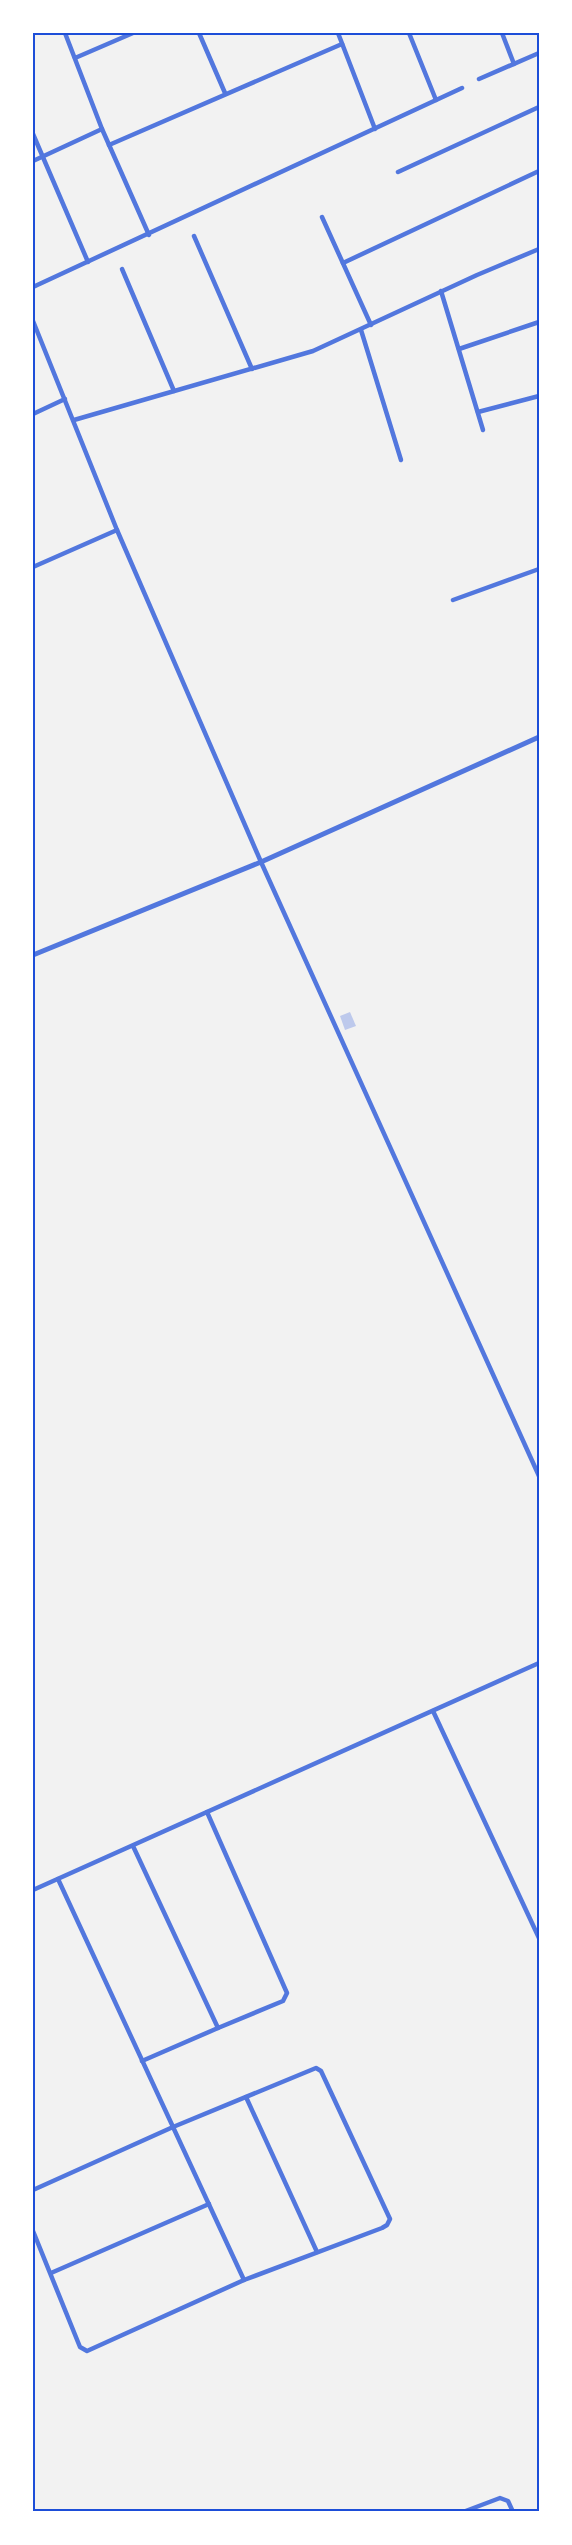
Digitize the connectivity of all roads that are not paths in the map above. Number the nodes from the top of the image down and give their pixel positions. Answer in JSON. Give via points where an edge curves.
{"nodes":[{"id":1,"x":65,"y":33,"type":"edge"},
{"id":2,"x":133,"y":33,"type":"edge"},
{"id":3,"x":199,"y":33,"type":"edge"},
{"id":4,"x":338,"y":33,"type":"edge"},
{"id":5,"x":409,"y":33,"type":"edge"},
{"id":6,"x":502,"y":33,"type":"edge"},
{"id":7,"x":342,"y":44,"type":"junction"},
{"id":8,"x":539,"y":53,"type":"edge"},
{"id":9,"x":75,"y":58,"type":"junction"},
{"id":10,"x":514,"y":64,"type":"junction"},
{"id":11,"x":479,"y":79,"type":"dead end"},
{"id":12,"x":462,"y":88,"type":"dead end"},
{"id":13,"x":225,"y":93,"type":"junction"},
{"id":14,"x":436,"y":100,"type":"junction"},
{"id":15,"x":539,"y":107,"type":"edge"},
{"id":16,"x":102,"y":129,"type":"junction"},
{"id":17,"x":375,"y":129,"type":"junction"},
{"id":18,"x":33,"y":134,"type":"edge"},
{"id":19,"x":109,"y":145,"type":"junction"},
{"id":20,"x":43,"y":157,"type":"junction"},
{"id":21,"x":33,"y":161,"type":"edge"},
{"id":22,"x":539,"y":171,"type":"edge"},
{"id":23,"x":398,"y":172,"type":"dead end"},
{"id":24,"x":322,"y":217,"type":"dead end"},
{"id":25,"x":149,"y":235,"type":"junction"},
{"id":26,"x":194,"y":236,"type":"dead end"},
{"id":27,"x":539,"y":249,"type":"edge"},
{"id":28,"x":87,"y":262,"type":"junction"},
{"id":29,"x":343,"y":263,"type":"junction"},
{"id":30,"x":122,"y":269,"type":"dead end"},
{"id":31,"x":33,"y":287,"type":"edge"},
{"id":32,"x":441,"y":291,"type":"junction"},
{"id":33,"x":33,"y":321,"type":"edge"},
{"id":34,"x":539,"y":322,"type":"edge"},
{"id":35,"x":370,"y":325,"type":"junction"},
{"id":36,"x":361,"y":330,"type":"junction"},
{"id":37,"x":35,"y":333,"type":"edge"},
{"id":38,"x":459,"y":349,"type":"junction"},
{"id":39,"x":252,"y":369,"type":"junction"},
{"id":40,"x":174,"y":391,"type":"junction"},
{"id":41,"x":539,"y":396,"type":"edge"},
{"id":42,"x":65,"y":399,"type":"junction"},
{"id":43,"x":478,"y":412,"type":"junction"},
{"id":44,"x":33,"y":414,"type":"edge"},
{"id":45,"x":74,"y":420,"type":"junction"},
{"id":46,"x":483,"y":430,"type":"dead end"},
{"id":47,"x":401,"y":460,"type":"dead end"},
{"id":48,"x":117,"y":530,"type":"junction"},
{"id":49,"x":33,"y":567,"type":"edge"},
{"id":50,"x":539,"y":569,"type":"edge"},
{"id":51,"x":453,"y":600,"type":"dead end"},
{"id":52,"x":539,"y":737,"type":"edge"},
{"id":53,"x":261,"y":862,"type":"junction"},
{"id":54,"x":33,"y":955,"type":"edge"},
{"id":55,"x":539,"y":1476,"type":"edge"},
{"id":56,"x":539,"y":1664,"type":"edge"},
{"id":57,"x":432,"y":1711,"type":"junction"},
{"id":58,"x":207,"y":1812,"type":"junction"},
{"id":59,"x":133,"y":1846,"type":"junction"},
{"id":60,"x":58,"y":1879,"type":"junction"},
{"id":61,"x":33,"y":1890,"type":"edge"},
{"id":62,"x":539,"y":1938,"type":"edge"},
{"id":63,"x":218,"y":2028,"type":"junction"},
{"id":64,"x":142,"y":2061,"type":"junction"},
{"id":65,"x":246,"y":2097,"type":"junction"},
{"id":66,"x":173,"y":2127,"type":"junction"},
{"id":67,"x":33,"y":2190,"type":"edge"},
{"id":68,"x":209,"y":2204,"type":"junction"},
{"id":69,"x":33,"y":2231,"type":"edge"},
{"id":70,"x":317,"y":2252,"type":"junction"},
{"id":71,"x":51,"y":2273,"type":"junction"},
{"id":72,"x":244,"y":2280,"type":"junction"},
{"id":73,"x":463,"y":2512,"type":"edge"},
{"id":74,"x":513,"y":2512,"type":"edge"}],
"edges":[{"from":1,"to":9,"type":"street"},
{"from":2,"to":9,"type":"street"},
{"from":3,"to":13,"type":"street"},
{"from":4,"to":7,"type":"street"},
{"from":5,"to":14,"type":"street"},
{"from":6,"to":10,"type":"street"},
{"from":7,"to":13,"type":"street"},
{"from":7,"to":17,"type":"street"},
{"from":8,"to":10,"type":"street"},
{"from":9,"to":16,"type":"street"},
{"from":10,"to":11,"type":"street"},
{"from":12,"to":14,"type":"street"},
{"from":13,"to":19,"type":"street"},
{"from":14,"to":17,"type":"street"},
{"from":15,"to":23,"type":"street"},
{"from":16,"to":19,"type":"street"},
{"from":16,"to":20,"type":"street"},
{"from":17,"to":25,"type":"street"},
{"from":18,"to":20,"type":"street"},
{"from":19,"to":25,"type":"street"},
{"from":20,"to":21,"type":"street"},
{"from":20,"to":28,"type":"street"},
{"from":22,"to":29,"type":"street"},
{"from":24,"to":29,"type":"street"},
{"from":25,"to":28,"type":"street"},
{"from":26,"to":39,"type":"street"},
{"from":27,"to":32,"type":"street"},
{"from":28,"to":31,"type":"street"},
{"from":29,"to":35,"type":"street"},
{"from":30,"to":40,"type":"street"},
{"from":32,"to":35,"type":"street"},
{"from":32,"to":38,"type":"street"},
{"from":33,"to":37,"type":"street"},
{"from":34,"to":38,"type":"street"},
{"from":35,"to":36,"type":"street"},
{"from":36,"to":39,"type":"street","via":[[313,351]]},
{"from":36,"to":47,"type":"street"},
{"from":37,"to":42,"type":"street"},
{"from":38,"to":43,"type":"street"},
{"from":39,"to":40,"type":"street"},
{"from":40,"to":45,"type":"street"},
{"from":41,"to":43,"type":"street"},
{"from":42,"to":44,"type":"street"},
{"from":42,"to":45,"type":"street"},
{"from":43,"to":46,"type":"street"},
{"from":45,"to":48,"type":"street"},
{"from":48,"to":49,"type":"street"},
{"from":48,"to":53,"type":"street"},
{"from":50,"to":51,"type":"street"},
{"from":52,"to":53,"type":"street"},
{"from":53,"to":54,"type":"street"},
{"from":53,"to":55,"type":"street"},
{"from":56,"to":57,"type":"street"},
{"from":57,"to":58,"type":"street"},
{"from":57,"to":62,"type":"street"},
{"from":58,"to":59,"type":"street"},
{"from":58,"to":63,"type":"street","via":[[287,1993],[283,2001]]},
{"from":59,"to":60,"type":"street"},
{"from":59,"to":63,"type":"street"},
{"from":60,"to":61,"type":"street"},
{"from":60,"to":64,"type":"street"},
{"from":63,"to":64,"type":"street"},
{"from":64,"to":66,"type":"street"},
{"from":65,"to":66,"type":"street"},
{"from":65,"to":70,"type":"street"},
{"from":65,"to":70,"type":"street","via":[[319,2069],[383,2203],[390,2219],[387,2225]]},
{"from":66,"to":67,"type":"street"},
{"from":66,"to":68,"type":"street"},
{"from":68,"to":71,"type":"street"},
{"from":68,"to":72,"type":"street"},
{"from":69,"to":71,"type":"street"},
{"from":70,"to":72,"type":"street"},
{"from":71,"to":72,"type":"street","via":[[80,2347],[87,2351]]},
{"from":73,"to":74,"type":"street","via":[[500,2498],[508,2501]]}]}
